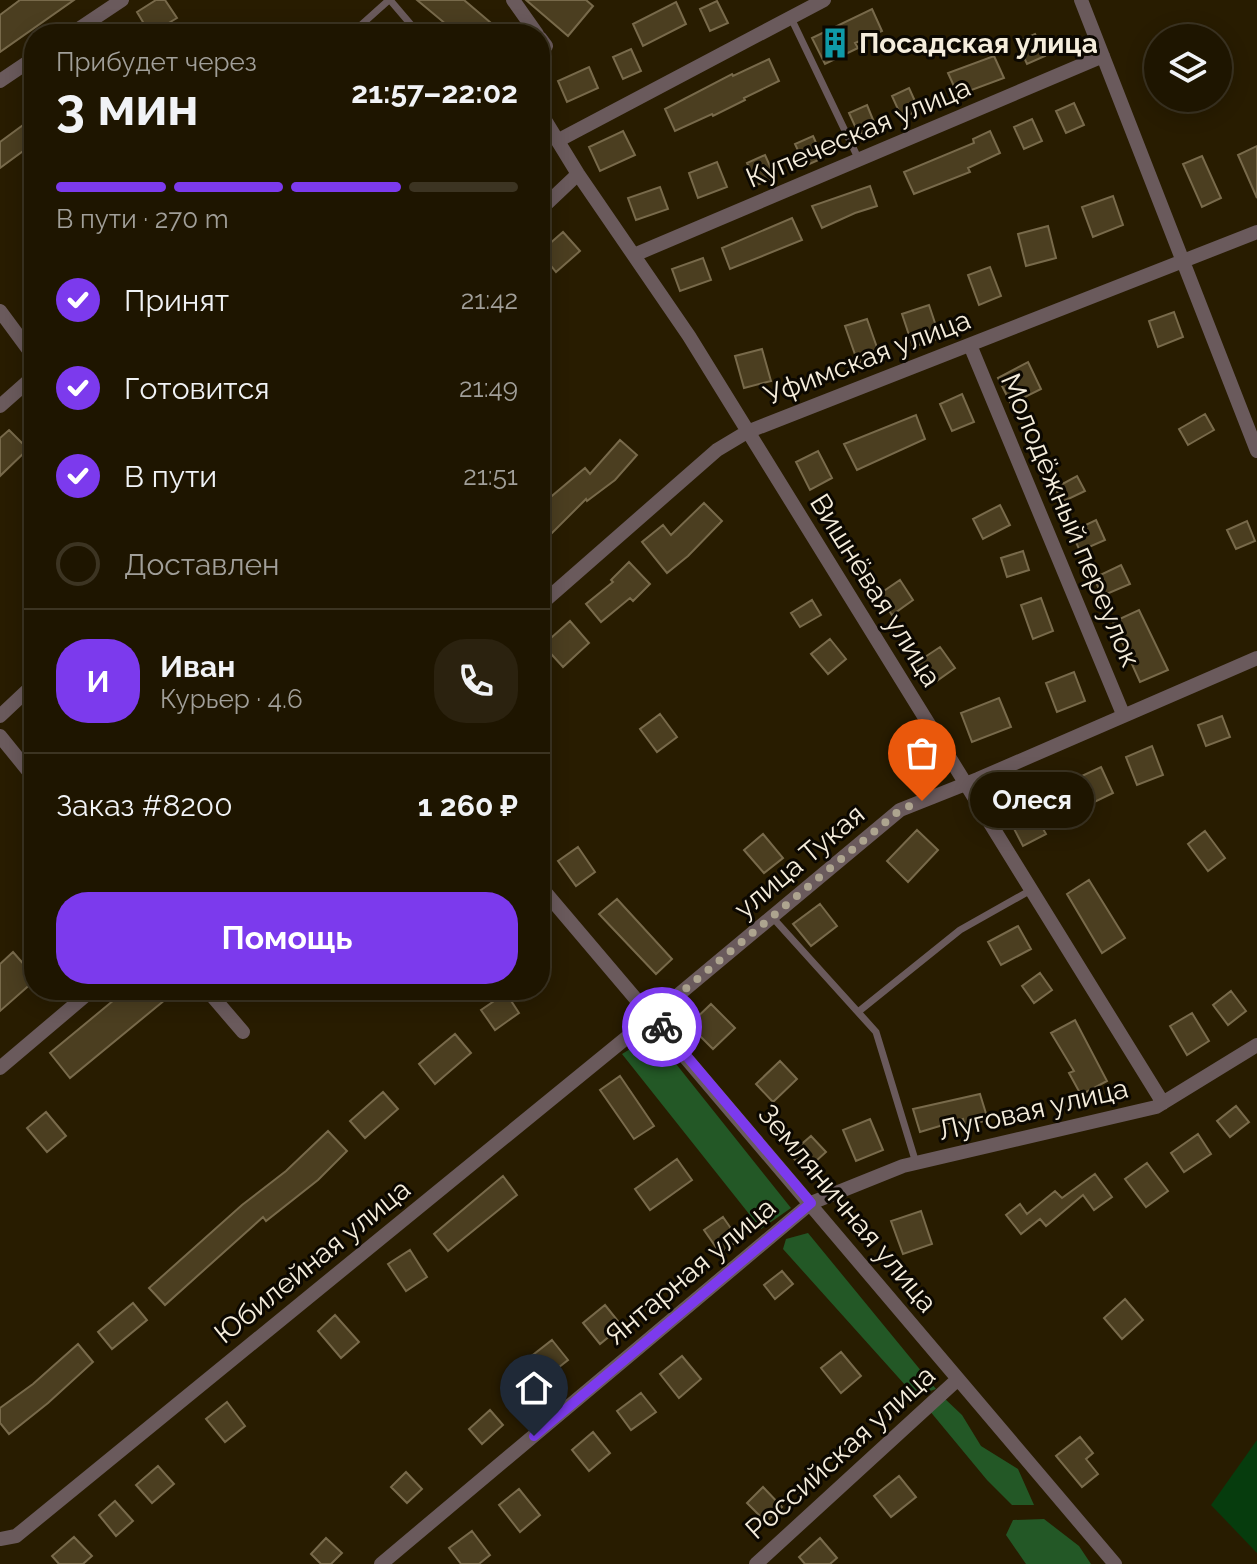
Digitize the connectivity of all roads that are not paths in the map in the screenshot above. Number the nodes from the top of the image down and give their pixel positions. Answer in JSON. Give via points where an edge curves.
{"nodes":[{"id":1,"x":122,"y":0,"type":"edge"},
{"id":2,"x":390,"y":0,"type":"edge"},
{"id":3,"x":513,"y":0,"type":"edge"},
{"id":4,"x":824,"y":0,"type":"edge"},
{"id":5,"x":1081,"y":0,"type":"edge"},
{"id":6,"x":791,"y":18,"type":"junction"},
{"id":7,"x":86,"y":24,"type":"edge"},
{"id":8,"x":362,"y":24,"type":"edge"},
{"id":9,"x":410,"y":24,"type":"edge"},
{"id":10,"x":530,"y":24,"type":"edge"},
{"id":11,"x":1103,"y":56,"type":"junction"},
{"id":12,"x":24,"y":65,"type":"edge"},
{"id":13,"x":0,"y":81,"type":"edge"},
{"id":14,"x":550,"y":127,"type":"edge"},
{"id":15,"x":559,"y":140,"type":"junction"},
{"id":16,"x":859,"y":160,"type":"junction"},
{"id":17,"x":578,"y":174,"type":"junction"},
{"id":18,"x":550,"y":201,"type":"edge"},
{"id":19,"x":1257,"y":232,"type":"edge"},
{"id":20,"x":634,"y":255,"type":"junction"},
{"id":21,"x":1183,"y":261,"type":"junction"},
{"id":22,"x":0,"y":311,"type":"edge"},
{"id":23,"x":24,"y":343,"type":"edge"},
{"id":24,"x":970,"y":345,"type":"junction"},
{"id":25,"x":24,"y":385,"type":"edge"},
{"id":26,"x":0,"y":406,"type":"edge"},
{"id":27,"x":747,"y":432,"type":"junction"},
{"id":28,"x":1257,"y":451,"type":"edge"},
{"id":29,"x":550,"y":596,"type":"edge"},
{"id":30,"x":1257,"y":658,"type":"edge"},
{"id":31,"x":24,"y":693,"type":"edge"},
{"id":32,"x":1123,"y":714,"type":"junction"},
{"id":33,"x":0,"y":716,"type":"edge"},
{"id":34,"x":0,"y":736,"type":"edge"},
{"id":35,"x":24,"y":766,"type":"edge"},
{"id":36,"x":965,"y":784,"type":"junction"},
{"id":37,"x":1031,"y":890,"type":"junction"},
{"id":38,"x":550,"y":898,"type":"edge"},
{"id":39,"x":773,"y":918,"type":"junction"},
{"id":40,"x":80,"y":1000,"type":"edge"},
{"id":41,"x":216,"y":1000,"type":"edge"},
{"id":42,"x":858,"y":1012,"type":"junction"},
{"id":43,"x":653,"y":1016,"type":"junction"},
{"id":44,"x":243,"y":1032,"type":"dead end"},
{"id":45,"x":1257,"y":1045,"type":"edge"},
{"id":46,"x":0,"y":1068,"type":"edge"},
{"id":47,"x":1163,"y":1103,"type":"junction"},
{"id":48,"x":916,"y":1163,"type":"junction"},
{"id":49,"x":811,"y":1203,"type":"junction"},
{"id":50,"x":958,"y":1379,"type":"junction"},
{"id":51,"x":0,"y":1539,"type":"edge"},
{"id":52,"x":381,"y":1564,"type":"edge"},
{"id":53,"x":756,"y":1564,"type":"edge"},
{"id":54,"x":1115,"y":1564,"type":"edge"}],
"edges":[{"from":1,"to":7,"type":"street"},
{"from":2,"to":8,"type":"lane"},
{"from":2,"to":9,"type":"lane"},
{"from":3,"to":10,"type":"street"},
{"from":4,"to":6,"type":"street"},
{"from":5,"to":11,"type":"street"},
{"from":6,"to":15,"type":"street"},
{"from":6,"to":16,"type":"lane"},
{"from":11,"to":16,"type":"street","name":"Купеческая улица"},
{"from":11,"to":21,"type":"street"},
{"from":12,"to":13,"type":"street"},
{"from":14,"to":15,"type":"street","name":"Вишнёвая улица"},
{"from":15,"to":17,"type":"street","name":"Вишнёвая улица"},
{"from":16,"to":20,"type":"street","name":"Купеческая улица"},
{"from":17,"to":18,"type":"street"},
{"from":17,"to":20,"type":"street","name":"Вишнёвая улица"},
{"from":19,"to":21,"type":"street","name":"Уфимская улица"},
{"from":20,"to":27,"type":"street","name":"Вишнёвая улица"},
{"from":21,"to":24,"type":"street","name":"Уфимская улица"},
{"from":21,"to":28,"type":"street"},
{"from":22,"to":23,"type":"street"},
{"from":24,"to":27,"type":"street","name":"Уфимская улица"},
{"from":24,"to":32,"type":"street","name":"Молодёжный переулок"},
{"from":25,"to":26,"type":"street"},
{"from":27,"to":29,"type":"street","name":"Уфимская улица","via":[[717,450]]},
{"from":27,"to":36,"type":"street","name":"Вишнёвая улица"},
{"from":30,"to":32,"type":"street","name":"улица Тукая"},
{"from":31,"to":33,"type":"street"},
{"from":32,"to":36,"type":"street","name":"улица Тукая"},
{"from":34,"to":35,"type":"street"},
{"from":36,"to":37,"type":"street","name":"Вишнёвая улица"},
{"from":36,"to":39,"type":"street","name":"улица Тукая","via":[[900,810]]},
{"from":37,"to":42,"type":"lane","via":[[960,930]]},
{"from":37,"to":47,"type":"street","name":"Вишнёвая улица"},
{"from":38,"to":43,"type":"street","name":"Земляничная улица"},
{"from":39,"to":42,"type":"lane"},
{"from":39,"to":43,"type":"street","name":"улица Тукая"},
{"from":40,"to":46,"type":"street"},
{"from":41,"to":44,"type":"street"},
{"from":42,"to":48,"type":"lane","via":[[876,1032]]},
{"from":43,"to":49,"type":"street","name":"Земляничная улица"},
{"from":43,"to":51,"type":"street","name":"Юбилейная улица","via":[[16,1536]]},
{"from":45,"to":47,"type":"street","name":"Луговая улица"},
{"from":47,"to":48,"type":"street","name":"Луговая улица"},
{"from":48,"to":49,"type":"street","name":"Луговая улица"},
{"from":49,"to":50,"type":"street","name":"Земляничная улица"},
{"from":49,"to":52,"type":"street","name":"Янтарная улица"},
{"from":50,"to":53,"type":"street","name":"Российская улица"},
{"from":50,"to":54,"type":"street","name":"Земляничная улица"}]}
